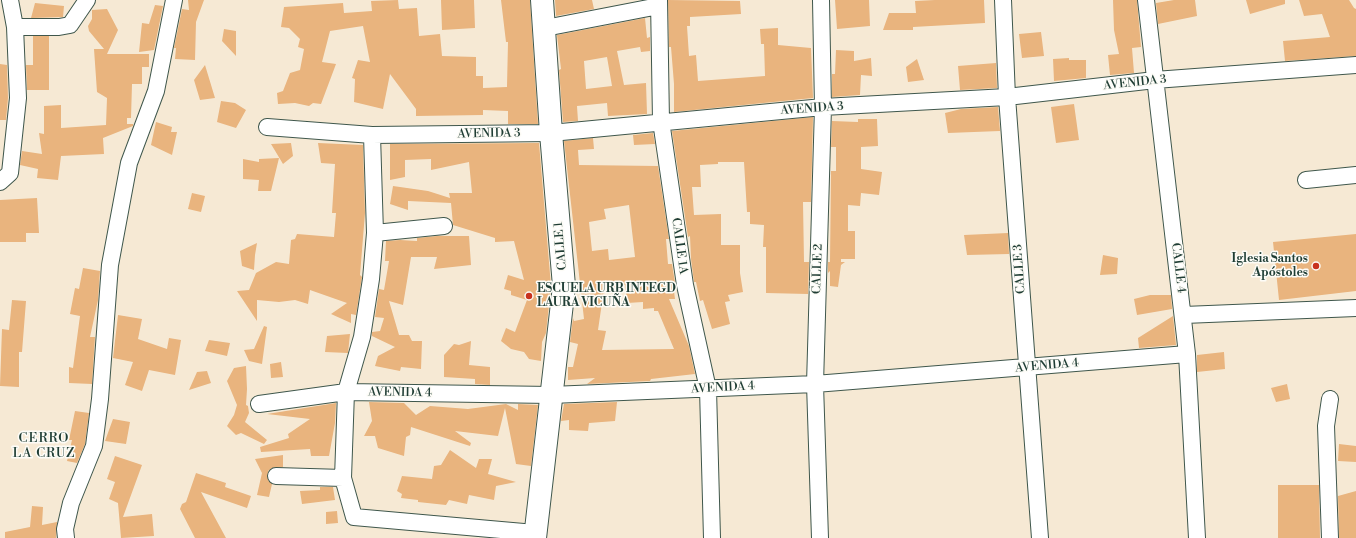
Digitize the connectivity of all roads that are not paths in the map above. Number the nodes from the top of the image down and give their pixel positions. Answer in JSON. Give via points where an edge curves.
{"nodes":[{"id":1,"x":10,"y":0,"type":"edge"},
{"id":2,"x":87,"y":0,"type":"edge"},
{"id":3,"x":174,"y":0,"type":"edge"},
{"id":4,"x":542,"y":0,"type":"edge"},
{"id":5,"x":821,"y":0,"type":"edge"},
{"id":6,"x":1003,"y":0,"type":"edge"},
{"id":7,"x":1146,"y":0,"type":"edge"},
{"id":8,"x":659,"y":3,"type":"edge"},
{"id":9,"x":15,"y":27,"type":"junction"},
{"id":10,"x":545,"y":28,"type":"junction"},
{"id":11,"x":1356,"y":65,"type":"edge"},
{"id":12,"x":1155,"y":80,"type":"junction"},
{"id":13,"x":1007,"y":98,"type":"junction"},
{"id":14,"x":823,"y":107,"type":"junction"},
{"id":15,"x":661,"y":121,"type":"junction"},
{"id":16,"x":267,"y":127,"type":"dead end"},
{"id":17,"x":551,"y":133,"type":"junction"},
{"id":18,"x":372,"y":135,"type":"junction"},
{"id":19,"x":1356,"y":175,"type":"edge"},
{"id":20,"x":1306,"y":180,"type":"dead end"},
{"id":21,"x":0,"y":182,"type":"edge"},
{"id":22,"x":444,"y":226,"type":"dead end"},
{"id":23,"x":375,"y":233,"type":"junction"},
{"id":24,"x":1356,"y":308,"type":"edge"},
{"id":25,"x":1184,"y":315,"type":"junction"},
{"id":26,"x":1187,"y":354,"type":"junction"},
{"id":27,"x":1027,"y":368,"type":"junction"},
{"id":28,"x":815,"y":384,"type":"junction"},
{"id":29,"x":708,"y":389,"type":"junction"},
{"id":30,"x":346,"y":392,"type":"junction"},
{"id":31,"x":551,"y":395,"type":"junction"},
{"id":32,"x":1330,"y":398,"type":"dead end"},
{"id":33,"x":259,"y":404,"type":"dead end"},
{"id":34,"x":276,"y":476,"type":"dead end"},
{"id":35,"x":343,"y":478,"type":"junction"},
{"id":36,"x":535,"y":536,"type":"edge"},
{"id":37,"x":66,"y":538,"type":"edge"},
{"id":38,"x":712,"y":538,"type":"edge"},
{"id":39,"x":820,"y":538,"type":"edge"},
{"id":40,"x":1040,"y":538,"type":"edge"},
{"id":41,"x":1197,"y":538,"type":"edge"},
{"id":42,"x":1330,"y":538,"type":"edge"}],
"edges":[{"from":1,"to":9,"type":"street"},
{"from":2,"to":9,"type":"street","via":[[70,25]]},
{"from":3,"to":37,"type":"street","via":[[156,91],[130,163],[110,265],[94,446],[71,503]]},
{"from":4,"to":10,"type":"street","name":"CALLE 1"},
{"from":5,"to":14,"type":"street","name":"CALLE 2"},
{"from":6,"to":13,"type":"street","name":"CALLE 3"},
{"from":7,"to":12,"type":"street","name":"CALLE 4"},
{"from":8,"to":10,"type":"street"},
{"from":8,"to":15,"type":"street","name":"CALLE 1A"},
{"from":9,"to":21,"type":"street","via":[[18,98],[10,174]]},
{"from":10,"to":17,"type":"street","name":"CALLE 1"},
{"from":11,"to":12,"type":"street","name":"AVENIDA 3"},
{"from":12,"to":13,"type":"street","name":"AVENIDA 3"},
{"from":12,"to":25,"type":"street","name":"CALLE 4"},
{"from":13,"to":14,"type":"street","name":"AVENIDA 3"},
{"from":13,"to":27,"type":"street","name":"CALLE 3"},
{"from":14,"to":15,"type":"street","name":"AVENIDA 3"},
{"from":14,"to":28,"type":"street","name":"CALLE 2"},
{"from":15,"to":17,"type":"street","name":"AVENIDA 3"},
{"from":15,"to":29,"type":"street","name":"CALLE 1A","via":[[685,285]]},
{"from":16,"to":18,"type":"street","name":"AVENIDA 3"},
{"from":17,"to":18,"type":"street","name":"AVENIDA 3"},
{"from":17,"to":31,"type":"street","name":"CALLE 1","via":[[564,286]]},
{"from":18,"to":23,"type":"street"},
{"from":19,"to":20,"type":"street"},
{"from":22,"to":23,"type":"street"},
{"from":23,"to":30,"type":"street","via":[[362,337]]},
{"from":24,"to":25,"type":"street"},
{"from":25,"to":26,"type":"street","name":"CALLE 4"},
{"from":26,"to":27,"type":"street","name":"AVENIDA 4"},
{"from":26,"to":41,"type":"street","name":"CALLE 4"},
{"from":27,"to":28,"type":"street","name":"AVENIDA 4"},
{"from":27,"to":40,"type":"street","name":"CALLE 3"},
{"from":28,"to":29,"type":"street","name":"AVENIDA 4"},
{"from":28,"to":39,"type":"street","name":"CALLE 2"},
{"from":29,"to":31,"type":"street","name":"AVENIDA 4"},
{"from":29,"to":38,"type":"street","name":"CALLE 1A"},
{"from":30,"to":31,"type":"street","name":"AVENIDA 4"},
{"from":30,"to":33,"type":"street","name":"AVENIDA 4"},
{"from":30,"to":35,"type":"street"},
{"from":31,"to":36,"type":"street","name":"CALLE 1"},
{"from":32,"to":42,"type":"street","via":[[1326,426]]},
{"from":34,"to":35,"type":"street"},
{"from":35,"to":36,"type":"street","via":[[354,517]]}]}
